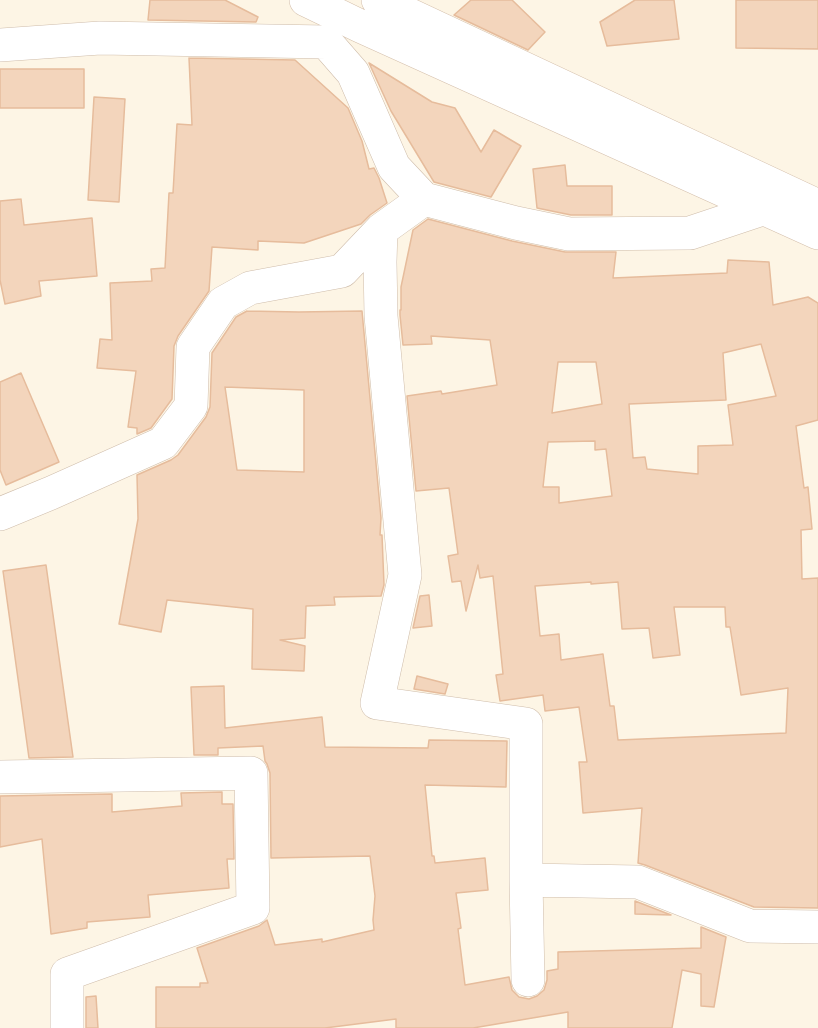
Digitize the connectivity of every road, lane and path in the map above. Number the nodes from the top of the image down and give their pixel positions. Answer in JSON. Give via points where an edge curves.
{"nodes":[{"id":1,"x":306,"y":0,"type":"edge"},
{"id":2,"x":392,"y":2,"type":"edge"},
{"id":3,"x":358,"y":25,"type":"junction"},
{"id":4,"x":326,"y":42,"type":"junction"},
{"id":5,"x":0,"y":45,"type":"edge"},
{"id":6,"x":768,"y":197,"type":"junction"},
{"id":7,"x":424,"y":199,"type":"junction"},
{"id":8,"x":818,"y":206,"type":"edge"},
{"id":9,"x":381,"y":230,"type":"junction"},
{"id":10,"x":818,"y":232,"type":"edge"},
{"id":11,"x":0,"y":514,"type":"edge"},
{"id":12,"x":0,"y":777,"type":"edge"},
{"id":13,"x":526,"y":880,"type":"junction"},
{"id":14,"x":818,"y":927,"type":"edge"},
{"id":15,"x":528,"y":980,"type":"dead end"},
{"id":16,"x":67,"y":1028,"type":"edge"}],
"edges":[{"from":1,"to":3,"type":"street"},
{"from":2,"to":3,"type":"street"},
{"from":2,"to":6,"type":"street"},
{"from":3,"to":4,"type":"street"},
{"from":3,"to":6,"type":"street"},
{"from":4,"to":5,"type":"street","via":[[100,38]]},
{"from":4,"to":7,"type":"street","via":[[353,73],[394,167]]},
{"from":6,"to":7,"type":"street","via":[[690,233],[569,234]]},
{"from":6,"to":8,"type":"street"},
{"from":6,"to":10,"type":"street"},
{"from":7,"to":9,"type":"street"},
{"from":9,"to":11,"type":"street","via":[[342,271],[250,288],[223,303],[194,347],[191,406],[163,443]]},
{"from":9,"to":13,"type":"street","via":[[381,316],[405,575],[377,703],[526,724]]},
{"from":12,"to":16,"type":"street","via":[[251,773],[253,908],[67,974]]},
{"from":13,"to":14,"type":"street","via":[[638,882],[750,926]]},
{"from":13,"to":15,"type":"street"}]}
